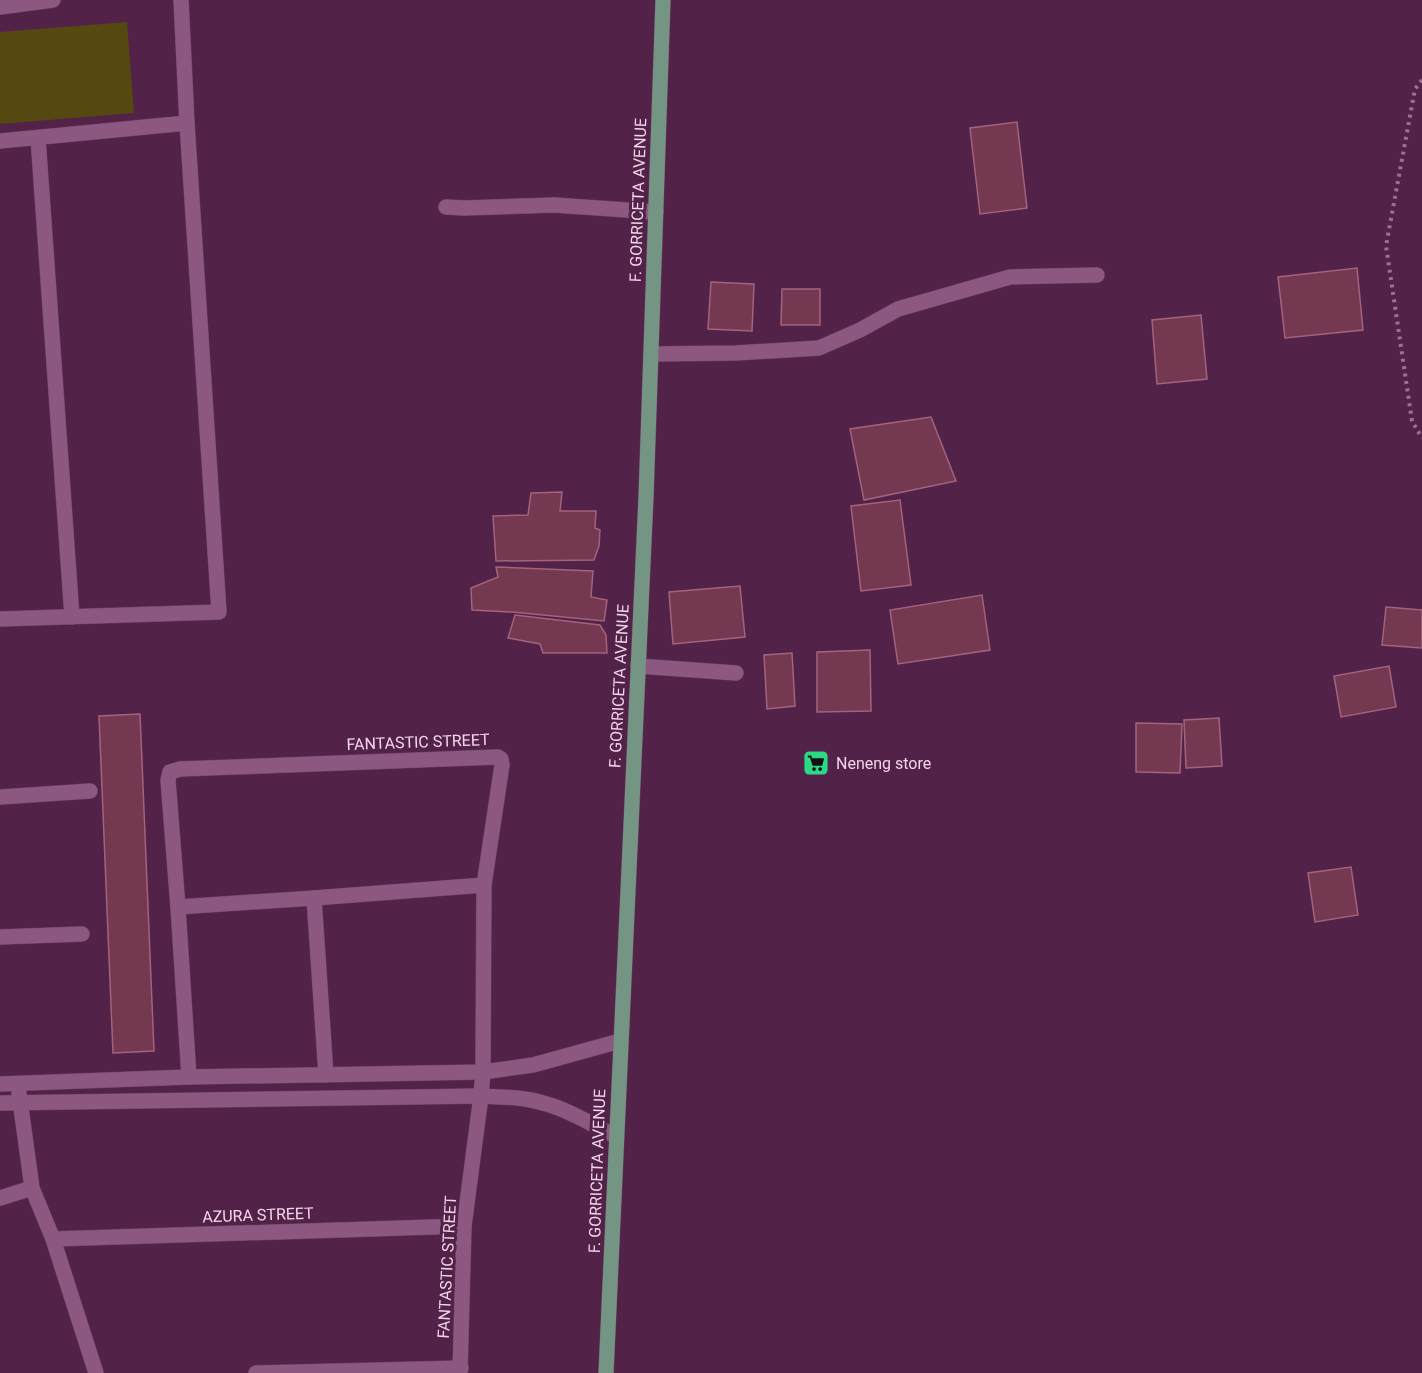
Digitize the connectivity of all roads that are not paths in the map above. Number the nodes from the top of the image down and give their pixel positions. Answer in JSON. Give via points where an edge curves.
{"nodes":[{"id":1,"x":53,"y":0,"type":"edge"},
{"id":2,"x":181,"y":0,"type":"edge"},
{"id":3,"x":663,"y":0,"type":"edge"},
{"id":4,"x":0,"y":7,"type":"edge"},
{"id":5,"x":187,"y":123,"type":"junction"},
{"id":6,"x":38,"y":138,"type":"junction"},
{"id":7,"x":0,"y":141,"type":"edge"},
{"id":8,"x":446,"y":207,"type":"dead end"},
{"id":9,"x":656,"y":212,"type":"junction"},
{"id":10,"x":1097,"y":275,"type":"dead end"},
{"id":11,"x":651,"y":354,"type":"junction"},
{"id":12,"x":72,"y":617,"type":"junction"},
{"id":13,"x":0,"y":619,"type":"edge"},
{"id":14,"x":638,"y":666,"type":"junction"},
{"id":15,"x":736,"y":673,"type":"dead end"},
{"id":16,"x":90,"y":791,"type":"dead end"},
{"id":17,"x":0,"y":797,"type":"edge"},
{"id":18,"x":484,"y":885,"type":"junction"},
{"id":19,"x":314,"y":898,"type":"junction"},
{"id":20,"x":178,"y":908,"type":"junction"},
{"id":21,"x":81,"y":934,"type":"dead end"},
{"id":22,"x":0,"y":937,"type":"edge"},
{"id":23,"x":620,"y":1041,"type":"junction"},
{"id":24,"x":483,"y":1072,"type":"junction"},
{"id":25,"x":326,"y":1075,"type":"junction"},
{"id":26,"x":189,"y":1077,"type":"junction"},
{"id":27,"x":0,"y":1084,"type":"edge"},
{"id":28,"x":19,"y":1084,"type":"junction"},
{"id":29,"x":481,"y":1096,"type":"junction"},
{"id":30,"x":20,"y":1102,"type":"junction"},
{"id":31,"x":0,"y":1103,"type":"edge"},
{"id":32,"x":616,"y":1136,"type":"junction"},
{"id":33,"x":32,"y":1188,"type":"junction"},
{"id":34,"x":0,"y":1198,"type":"edge"},
{"id":35,"x":464,"y":1226,"type":"junction"},
{"id":36,"x":53,"y":1239,"type":"junction"},
{"id":37,"x":461,"y":1370,"type":"edge"},
{"id":38,"x":96,"y":1373,"type":"edge"},
{"id":39,"x":256,"y":1373,"type":"edge"},
{"id":40,"x":606,"y":1373,"type":"edge"}],
"edges":[{"from":1,"to":4,"type":"street"},
{"from":2,"to":5,"type":"street"},
{"from":3,"to":9,"type":"main road","name":"F. GORRICETA AVENUE"},
{"from":5,"to":6,"type":"street"},
{"from":5,"to":12,"type":"street","via":[[219,612]]},
{"from":6,"to":7,"type":"street"},
{"from":6,"to":12,"type":"street"},
{"from":8,"to":9,"type":"street","via":[[554,205]]},
{"from":9,"to":11,"type":"main road","name":"F. GORRICETA AVENUE"},
{"from":10,"to":11,"type":"street","via":[[1010,277],[897,309],[819,348]]},
{"from":11,"to":14,"type":"main road","name":"F. GORRICETA AVENUE"},
{"from":12,"to":13,"type":"street"},
{"from":14,"to":15,"type":"street"},
{"from":14,"to":23,"type":"main road","name":"F. GORRICETA AVENUE"},
{"from":16,"to":17,"type":"street"},
{"from":18,"to":19,"type":"street"},
{"from":18,"to":20,"type":"street","name":"FANTASTIC STREET","via":[[502,765],[498,757],[180,769],[170,772],[168,780]]},
{"from":18,"to":24,"type":"street","name":"FANTASTIC STREET"},
{"from":19,"to":20,"type":"street"},
{"from":19,"to":25,"type":"street"},
{"from":20,"to":26,"type":"street","name":"FANTASTIC STREET"},
{"from":21,"to":22,"type":"street"},
{"from":23,"to":24,"type":"street","via":[[533,1065]]},
{"from":23,"to":32,"type":"main road","name":"F. GORRICETA AVENUE"},
{"from":24,"to":25,"type":"street"},
{"from":24,"to":29,"type":"street","name":"FANTASTIC STREET"},
{"from":25,"to":26,"type":"street"},
{"from":26,"to":28,"type":"street"},
{"from":27,"to":28,"type":"street"},
{"from":28,"to":30,"type":"street"},
{"from":29,"to":30,"type":"street"},
{"from":29,"to":32,"type":"street","via":[[544,1103]]},
{"from":29,"to":35,"type":"street","name":"FANTASTIC STREET"},
{"from":30,"to":31,"type":"street"},
{"from":30,"to":33,"type":"street"},
{"from":32,"to":40,"type":"main road","name":"F. GORRICETA AVENUE"},
{"from":33,"to":34,"type":"street"},
{"from":33,"to":36,"type":"street"},
{"from":35,"to":36,"type":"street","name":"AZURA STREET"},
{"from":35,"to":37,"type":"street","name":"FANTASTIC STREET"},
{"from":36,"to":38,"type":"street"},
{"from":37,"to":39,"type":"street"}]}
